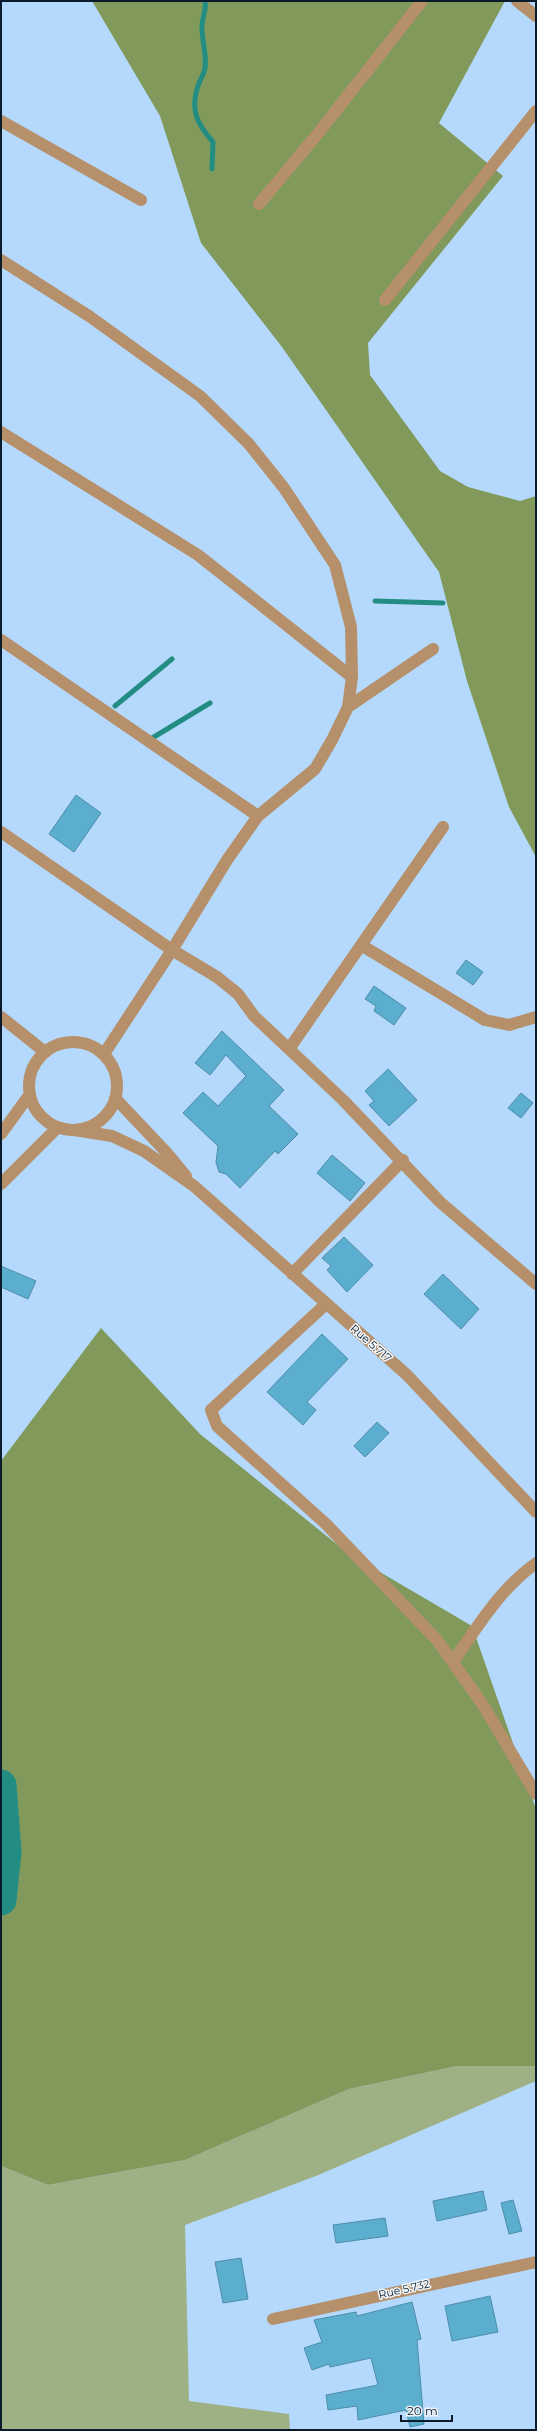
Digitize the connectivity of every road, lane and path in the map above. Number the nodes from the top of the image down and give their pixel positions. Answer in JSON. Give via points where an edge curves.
{"nodes":[{"id":1,"x":422,"y":1,"type":"edge"},
{"id":2,"x":516,"y":1,"type":"edge"},
{"id":3,"x":536,"y":16,"type":"edge"},
{"id":4,"x":536,"y":110,"type":"edge"},
{"id":5,"x":1,"y":121,"type":"edge"},
{"id":6,"x":141,"y":200,"type":"dead end"},
{"id":7,"x":258,"y":204,"type":"dead end"},
{"id":8,"x":1,"y":260,"type":"edge"},
{"id":9,"x":386,"y":300,"type":"dead end"},
{"id":10,"x":1,"y":432,"type":"edge"},
{"id":11,"x":1,"y":640,"type":"edge"},
{"id":12,"x":433,"y":649,"type":"dead end"},
{"id":13,"x":352,"y":677,"type":"junction"},
{"id":14,"x":348,"y":707,"type":"junction"},
{"id":15,"x":258,"y":816,"type":"junction"},
{"id":16,"x":443,"y":826,"type":"dead end"},
{"id":17,"x":1,"y":832,"type":"edge"},
{"id":18,"x":361,"y":945,"type":"junction"},
{"id":19,"x":172,"y":950,"type":"junction"},
{"id":20,"x":536,"y":1016,"type":"edge"},
{"id":21,"x":1,"y":1017,"type":"edge"},
{"id":22,"x":289,"y":1049,"type":"junction"},
{"id":23,"x":45,"y":1052,"type":"junction"},
{"id":24,"x":104,"y":1054,"type":"junction"},
{"id":25,"x":30,"y":1094,"type":"junction"},
{"id":26,"x":115,"y":1098,"type":"junction"},
{"id":27,"x":58,"y":1127,"type":"junction"},
{"id":28,"x":74,"y":1130,"type":"junction"},
{"id":29,"x":1,"y":1134,"type":"edge"},
{"id":30,"x":403,"y":1160,"type":"junction"},
{"id":31,"x":1,"y":1184,"type":"edge"},
{"id":32,"x":194,"y":1186,"type":"junction"},
{"id":33,"x":292,"y":1274,"type":"junction"},
{"id":34,"x":536,"y":1284,"type":"edge"},
{"id":35,"x":326,"y":1304,"type":"junction"},
{"id":36,"x":536,"y":1512,"type":"edge"},
{"id":37,"x":536,"y":1563,"type":"edge"},
{"id":38,"x":452,"y":1662,"type":"junction"},
{"id":39,"x":536,"y":1794,"type":"edge"},
{"id":40,"x":536,"y":2262,"type":"edge"},
{"id":41,"x":273,"y":2319,"type":"dead end"}],
"edges":[{"from":1,"to":7,"type":"street","via":[[320,131]]},
{"from":2,"to":3,"type":"street"},
{"from":4,"to":9,"type":"street"},
{"from":5,"to":6,"type":"street"},
{"from":8,"to":13,"type":"street","via":[[89,316],[194,392],[249,444],[284,488],[334,565],[351,627]]},
{"from":10,"to":13,"type":"street","via":[[198,555]]},
{"from":11,"to":15,"type":"street"},
{"from":12,"to":14,"type":"street"},
{"from":13,"to":14,"type":"street"},
{"from":14,"to":15,"type":"street","via":[[315,769]]},
{"from":15,"to":19,"type":"street","via":[[227,860]]},
{"from":16,"to":18,"type":"street"},
{"from":17,"to":19,"type":"street"},
{"from":18,"to":20,"type":"street","via":[[485,1020],[509,1025]]},
{"from":18,"to":22,"type":"street"},
{"from":19,"to":22,"type":"street","via":[[217,977],[238,994],[254,1016]]},
{"from":19,"to":24,"type":"street"},
{"from":21,"to":23,"type":"street"},
{"from":22,"to":30,"type":"street"},
{"from":23,"to":24,"type":"street","via":[[56,1045],[81,1042]]},
{"from":23,"to":25,"type":"street","via":[[31,1071]]},
{"from":24,"to":26,"type":"street","via":[[116,1074]]},
{"from":25,"to":27,"type":"street","via":[[35,1108],[45,1120]]},
{"from":25,"to":29,"type":"street"},
{"from":26,"to":28,"type":"street","via":[[100,1120],[88,1127]]},
{"from":26,"to":32,"type":"street","name":"Rue 5.717"},
{"from":27,"to":28,"type":"street"},
{"from":27,"to":31,"type":"street"},
{"from":28,"to":32,"type":"street","name":"Rue 5.717","via":[[112,1136],[144,1151]]},
{"from":30,"to":33,"type":"street"},
{"from":30,"to":34,"type":"street","via":[[440,1202]]},
{"from":32,"to":33,"type":"street","name":"Rue 5.717"},
{"from":33,"to":35,"type":"street","name":"Rue 5.717"},
{"from":35,"to":36,"type":"street","name":"Rue 5.717","via":[[407,1375]]},
{"from":35,"to":38,"type":"street","via":[[211,1410],[217,1426],[326,1524],[437,1640]]},
{"from":37,"to":38,"type":"street","via":[[519,1575],[494,1604]]},
{"from":38,"to":39,"type":"street","via":[[483,1705]]},
{"from":40,"to":41,"type":"street","name":"Rue 5.732"}]}
